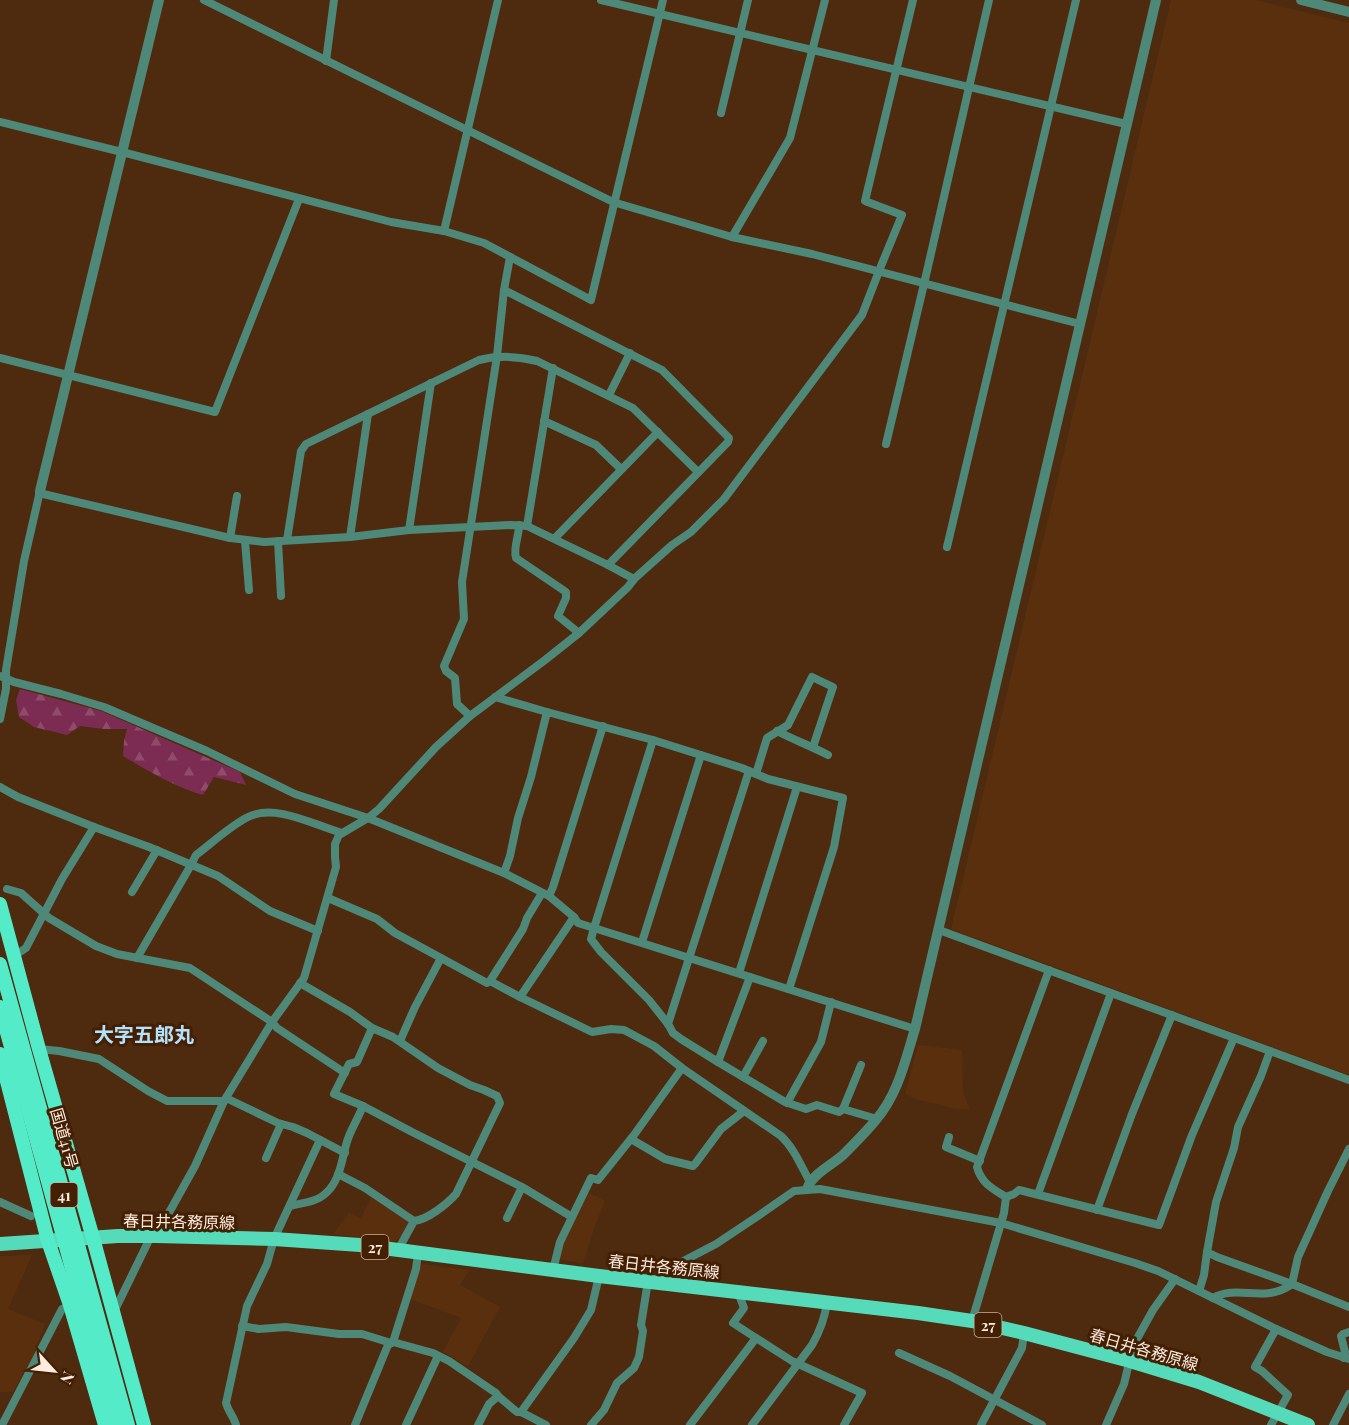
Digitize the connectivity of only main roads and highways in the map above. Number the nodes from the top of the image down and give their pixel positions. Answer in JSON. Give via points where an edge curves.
{"nodes":[{"id":1,"x":0,"y":904,"type":"edge"},
{"id":2,"x":0,"y":964,"type":"edge"},
{"id":3,"x":0,"y":1007,"type":"edge"},
{"id":4,"x":0,"y":1054,"type":"edge"},
{"id":5,"x":93,"y":1238,"type":"junction"},
{"id":6,"x":48,"y":1241,"type":"junction"},
{"id":7,"x":0,"y":1244,"type":"edge"},
{"id":8,"x":1274,"y":1419,"type":"edge"},
{"id":9,"x":105,"y":1425,"type":"edge"},
{"id":10,"x":114,"y":1425,"type":"edge"},
{"id":11,"x":128,"y":1425,"type":"edge"},
{"id":12,"x":144,"y":1425,"type":"edge"},
{"id":13,"x":1308,"y":1425,"type":"edge"}],
"edges":[{"from":1,"to":5,"type":"highway","number":"41"},
{"from":2,"to":11,"type":"highway","name":"国道41号","number":"41","bridge":true},
{"from":3,"to":10,"type":"highway","name":"国道41号","number":"41","bridge":true},
{"from":4,"to":6,"type":"highway"},
{"from":5,"to":6,"type":"main road","name":"春日井各務原線","number":"27"},
{"from":5,"to":8,"type":"main road","name":"春日井各務原線","number":"27","via":[[274,1239],[360,1245],[972,1321],[1199,1382]]},
{"from":5,"to":12,"type":"highway"},
{"from":6,"to":7,"type":"main road","name":"春日井各務原線","number":"27"},
{"from":6,"to":9,"type":"highway"},
{"from":8,"to":13,"type":"main road","name":"春日井各務原線","number":"27"}]}
